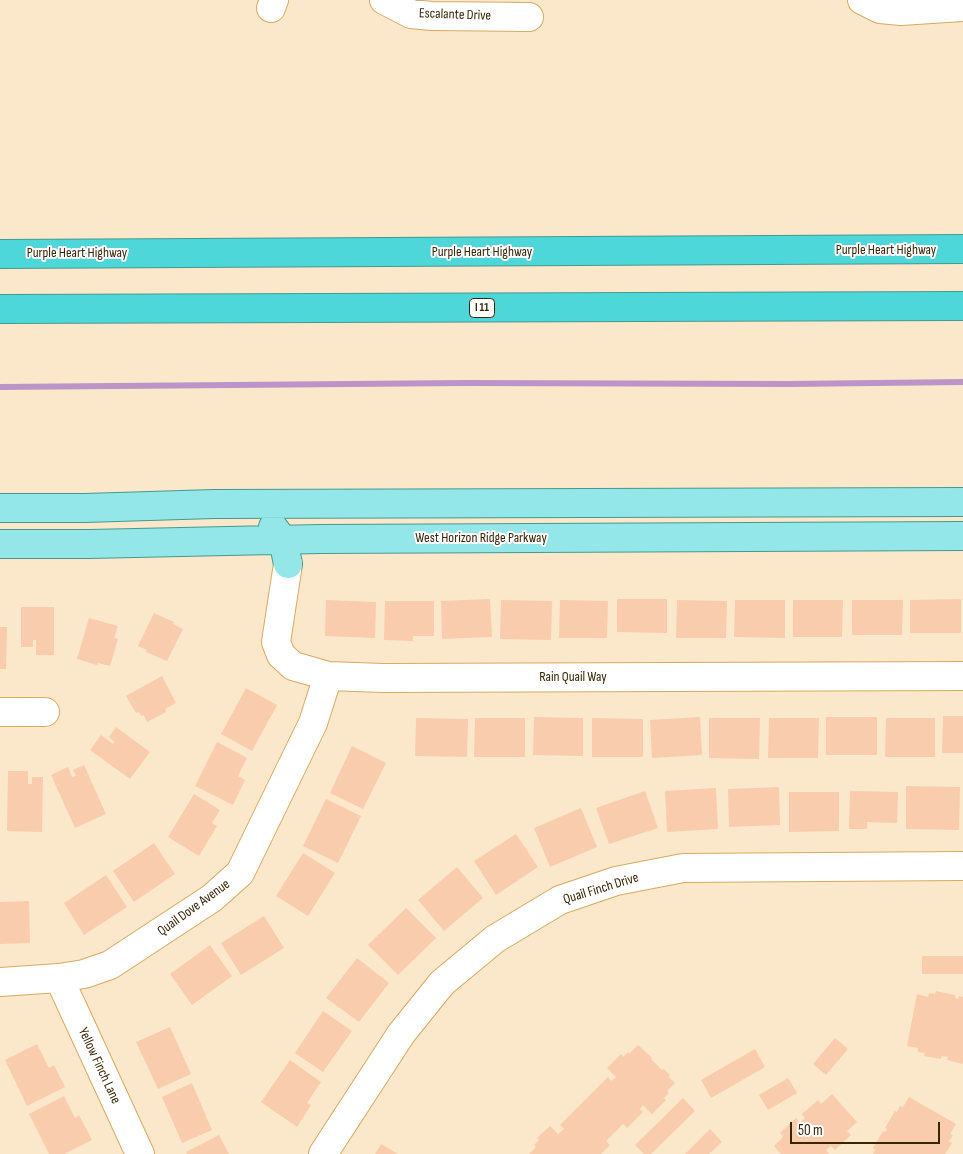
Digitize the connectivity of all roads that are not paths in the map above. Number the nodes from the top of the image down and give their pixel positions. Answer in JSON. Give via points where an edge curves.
{"nodes":[{"id":1,"x":384,"y":0,"type":"edge"},
{"id":2,"x":862,"y":0,"type":"edge"},
{"id":3,"x":963,"y":8,"type":"edge"},
{"id":4,"x":529,"y":17,"type":"dead end"},
{"id":5,"x":963,"y":250,"type":"edge"},
{"id":6,"x":0,"y":254,"type":"edge"},
{"id":7,"x":963,"y":306,"type":"edge"},
{"id":8,"x":0,"y":309,"type":"edge"},
{"id":9,"x":963,"y":502,"type":"edge"},
{"id":10,"x":214,"y":504,"type":"junction"},
{"id":11,"x":0,"y":508,"type":"edge"},
{"id":12,"x":963,"y":536,"type":"edge"},
{"id":13,"x":0,"y":544,"type":"edge"},
{"id":14,"x":285,"y":552,"type":"junction"},
{"id":15,"x":328,"y":676,"type":"junction"},
{"id":16,"x":963,"y":676,"type":"edge"},
{"id":17,"x":0,"y":712,"type":"edge"},
{"id":18,"x":45,"y":712,"type":"dead end"},
{"id":19,"x":963,"y":866,"type":"edge"},
{"id":20,"x":58,"y":978,"type":"junction"},
{"id":21,"x":0,"y":982,"type":"edge"},
{"id":22,"x":140,"y":1154,"type":"edge"},
{"id":23,"x":323,"y":1154,"type":"edge"}],
"edges":[{"from":1,"to":4,"type":"street","name":"Escalante Drive","via":[[418,15]]},
{"from":2,"to":3,"type":"street","via":[[880,9],[901,11]]},
{"from":5,"to":6,"type":"highway","name":"Purple Heart Highway"},
{"from":7,"to":8,"type":"highway","number":"I 11"},
{"from":9,"to":10,"type":"main road"},
{"from":10,"to":11,"type":"main road"},
{"from":10,"to":14,"type":"main road","via":[[271,524]]},
{"from":12,"to":14,"type":"main road","name":"West Horizon Ridge Parkway","via":[[320,539]]},
{"from":13,"to":14,"type":"main road","name":"West Horizon Ridge Parkway"},
{"from":14,"to":15,"type":"street","name":"Rain Quail Way","via":[[276,642],[281,655],[293,666]]},
{"from":15,"to":16,"type":"street","name":"Rain Quail Way"},
{"from":15,"to":20,"type":"street","name":"Quail Dove Avenue","via":[[314,723],[240,873],[212,898],[110,965]]},
{"from":17,"to":18,"type":"street"},
{"from":19,"to":23,"type":"street","name":"Quail Finch Drive","via":[[683,868],[616,881],[560,900],[495,939],[442,983],[401,1034]]},
{"from":20,"to":21,"type":"street","name":"Quail Dove Avenue"},
{"from":20,"to":22,"type":"street","name":"Yellow Finch Lane"}]}
